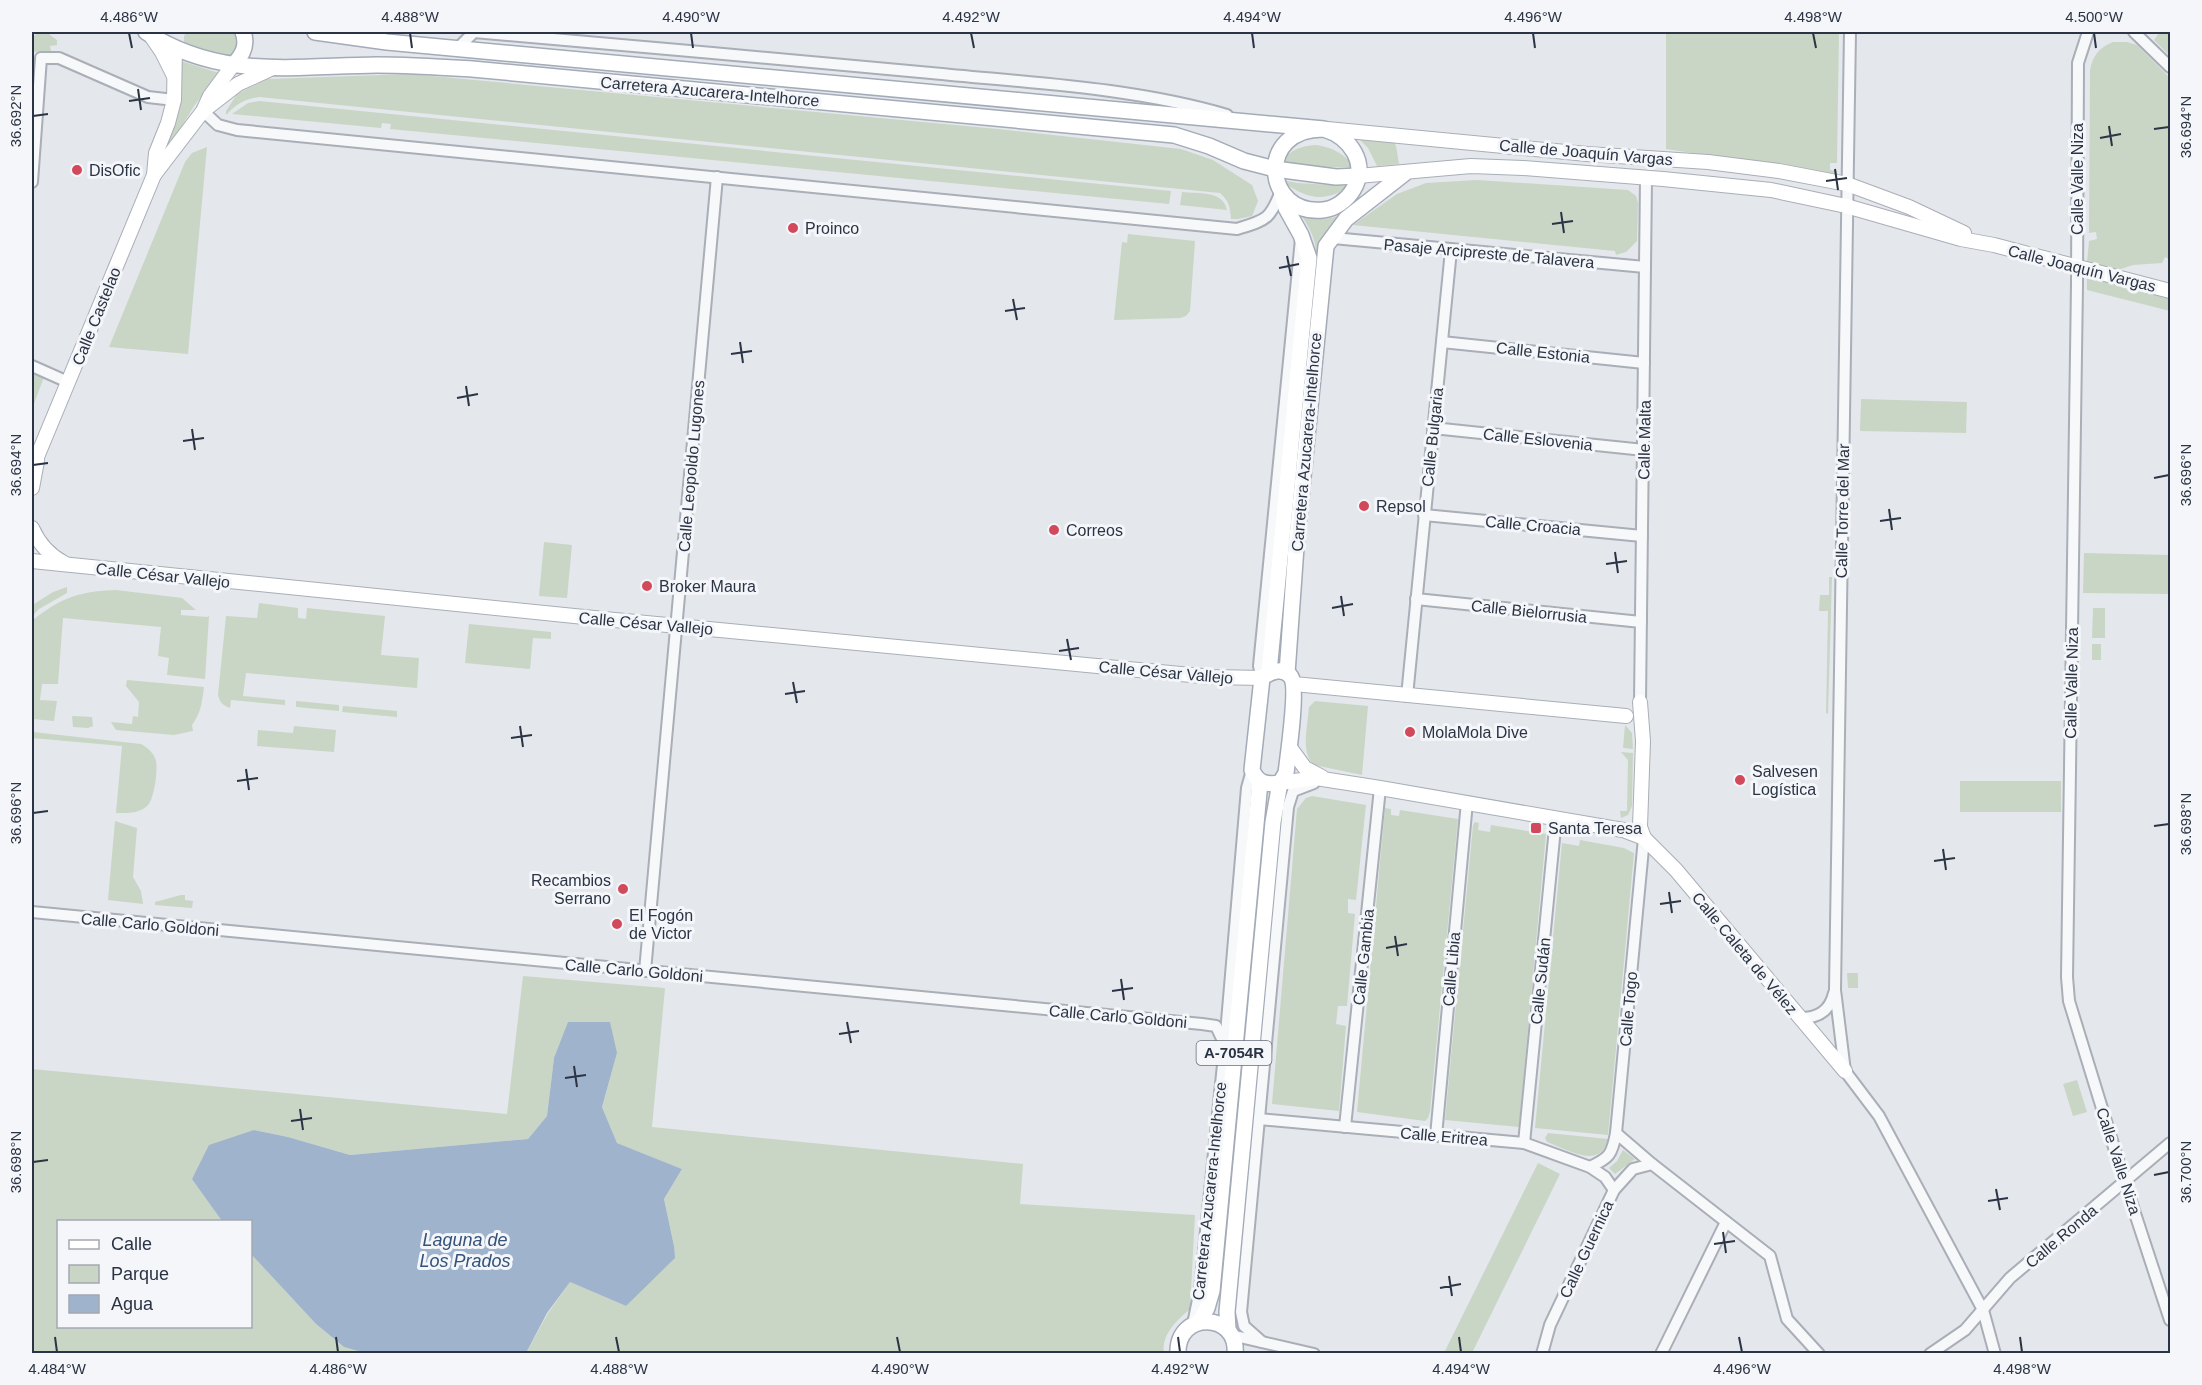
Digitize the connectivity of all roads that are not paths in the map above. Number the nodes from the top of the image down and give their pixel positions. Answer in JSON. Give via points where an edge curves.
{"nodes":[{"id":1,"x":147,"y":32,"type":"edge"},
{"id":2,"x":178,"y":32,"type":"edge"},
{"id":3,"x":243,"y":32,"type":"edge"},
{"id":4,"x":315,"y":32,"type":"edge"},
{"id":5,"x":1850,"y":32,"type":"edge"},
{"id":6,"x":2088,"y":32,"type":"edge"},
{"id":7,"x":2134,"y":32,"type":"edge"},
{"id":8,"x":176,"y":48,"type":"junction"},
{"id":9,"x":232,"y":65,"type":"junction"},
{"id":10,"x":2170,"y":67,"type":"edge"},
{"id":11,"x":273,"y":68,"type":"junction"},
{"id":12,"x":174,"y":77,"type":"junction"},
{"id":13,"x":174,"y":100,"type":"junction"},
{"id":14,"x":203,"y":111,"type":"junction"},
{"id":15,"x":1324,"y":129,"type":"junction"},
{"id":16,"x":1275,"y":169,"type":"junction"},
{"id":17,"x":1405,"y":173,"type":"junction"},
{"id":18,"x":154,"y":175,"type":"junction"},
{"id":19,"x":1358,"y":176,"type":"junction"},
{"id":20,"x":717,"y":177,"type":"junction"},
{"id":21,"x":1646,"y":179,"type":"junction"},
{"id":22,"x":32,"y":182,"type":"edge"},
{"id":23,"x":1847,"y":184,"type":"junction"},
{"id":24,"x":1281,"y":191,"type":"junction"},
{"id":25,"x":1350,"y":195,"type":"junction"},
{"id":26,"x":1846,"y":206,"type":"junction"},
{"id":27,"x":1346,"y":219,"type":"junction"},
{"id":28,"x":1333,"y":238,"type":"junction"},
{"id":29,"x":1994,"y":245,"type":"junction"},
{"id":30,"x":1451,"y":250,"type":"junction"},
{"id":31,"x":2077,"y":266,"type":"junction"},
{"id":32,"x":1645,"y":267,"type":"junction"},
{"id":33,"x":2170,"y":291,"type":"edge"},
{"id":34,"x":1442,"y":342,"type":"junction"},
{"id":35,"x":1644,"y":363,"type":"junction"},
{"id":36,"x":32,"y":366,"type":"edge"},
{"id":37,"x":68,"y":382,"type":"junction"},
{"id":38,"x":1433,"y":428,"type":"junction"},
{"id":39,"x":1644,"y":450,"type":"junction"},
{"id":40,"x":35,"y":463,"type":"edge"},
{"id":41,"x":32,"y":488,"type":"edge"},
{"id":42,"x":1424,"y":515,"type":"junction"},
{"id":43,"x":32,"y":528,"type":"edge"},
{"id":44,"x":1642,"y":536,"type":"junction"},
{"id":45,"x":32,"y":561,"type":"edge"},
{"id":46,"x":69,"y":565,"type":"junction"},
{"id":47,"x":1416,"y":599,"type":"junction"},
{"id":48,"x":1641,"y":622,"type":"junction"},
{"id":49,"x":676,"y":626,"type":"junction"},
{"id":50,"x":1266,"y":675,"type":"junction"},
{"id":51,"x":1290,"y":678,"type":"junction"},
{"id":52,"x":1407,"y":696,"type":"junction"},
{"id":53,"x":1640,"y":702,"type":"junction"},
{"id":54,"x":1626,"y":716,"type":"junction"},
{"id":55,"x":1642,"y":741,"type":"junction"},
{"id":56,"x":1289,"y":746,"type":"junction"},
{"id":57,"x":1256,"y":776,"type":"junction"},
{"id":58,"x":1326,"y":780,"type":"junction"},
{"id":59,"x":1280,"y":783,"type":"junction"},
{"id":60,"x":1380,"y":788,"type":"junction"},
{"id":61,"x":1467,"y":802,"type":"junction"},
{"id":62,"x":1276,"y":806,"type":"junction"},
{"id":63,"x":1556,"y":818,"type":"junction"},
{"id":64,"x":1644,"y":838,"type":"junction"},
{"id":65,"x":1285,"y":846,"type":"junction"},
{"id":66,"x":32,"y":912,"type":"edge"},
{"id":67,"x":645,"y":971,"type":"junction"},
{"id":68,"x":1835,"y":990,"type":"junction"},
{"id":69,"x":1800,"y":1018,"type":"junction"},
{"id":70,"x":1225,"y":1045,"type":"junction"},
{"id":71,"x":1845,"y":1071,"type":"junction"},
{"id":72,"x":1259,"y":1119,"type":"junction"},
{"id":73,"x":1346,"y":1127,"type":"junction"},
{"id":74,"x":1616,"y":1133,"type":"junction"},
{"id":75,"x":1436,"y":1136,"type":"junction"},
{"id":76,"x":1524,"y":1143,"type":"junction"},
{"id":77,"x":2170,"y":1143,"type":"edge"},
{"id":78,"x":1652,"y":1164,"type":"junction"},
{"id":79,"x":1590,"y":1167,"type":"junction"},
{"id":80,"x":2125,"y":1183,"type":"junction"},
{"id":81,"x":1614,"y":1191,"type":"junction"},
{"id":82,"x":1726,"y":1222,"type":"junction"},
{"id":83,"x":1243,"y":1294,"type":"junction"},
{"id":84,"x":1983,"y":1310,"type":"junction"},
{"id":85,"x":2170,"y":1320,"type":"edge"},
{"id":86,"x":1197,"y":1323,"type":"junction"},
{"id":87,"x":1229,"y":1332,"type":"junction"},
{"id":88,"x":1262,"y":1342,"type":"junction"},
{"id":89,"x":1178,"y":1353,"type":"edge"},
{"id":90,"x":1235,"y":1353,"type":"edge"},
{"id":91,"x":1314,"y":1353,"type":"edge"},
{"id":92,"x":1542,"y":1353,"type":"edge"},
{"id":93,"x":1661,"y":1353,"type":"edge"},
{"id":94,"x":1819,"y":1353,"type":"edge"},
{"id":95,"x":1930,"y":1353,"type":"edge"},
{"id":96,"x":1995,"y":1353,"type":"edge"}],
"edges":[{"from":1,"to":8,"type":"main road","name":"Carretera Azucarera-Intelhorce"},
{"from":1,"to":12,"type":"street"},
{"from":2,"to":8,"type":"main road"},
{"from":3,"to":9,"type":"main road","via":[[244,51]]},
{"from":4,"to":15,"type":"main road","name":"Carretera Azucarera-Intelhorce","via":[[387,42]]},
{"from":5,"to":23,"type":"street","name":"Calle Torre del Mar"},
{"from":6,"to":31,"type":"street","name":"Calle Valle Niza","via":[[2078,63]]},
{"from":7,"to":10,"type":"street"},
{"from":8,"to":9,"type":"main road","name":"Carretera Azucarera-Intelhorce"},
{"from":8,"to":12,"type":"street","name":"Calle Castelao"},
{"from":9,"to":11,"type":"main road","name":"Carretera Azucarera-Intelhorce"},
{"from":9,"to":14,"type":"street","name":"Calle Castelao"},
{"from":11,"to":14,"type":"street","via":[[238,84]]},
{"from":11,"to":16,"type":"main road","name":"Carretera Azucarera-Intelhorce","via":[[386,65],[472,69],[1174,135]]},
{"from":12,"to":13,"type":"street","name":"Calle Castelao"},
{"from":13,"to":18,"type":"street","name":"Calle Castelao","via":[[156,153]]},
{"from":13,"to":22,"type":"street","via":[[148,97],[58,58],[41,58]]},
{"from":14,"to":18,"type":"street","name":"Calle Castelao"},
{"from":14,"to":20,"type":"street","via":[[218,125],[237,130]]},
{"from":15,"to":16,"type":"main road","via":[[1310,129],[1285,142]]},
{"from":15,"to":19,"type":"main road","name":"Carretera Azucarera-Intelhorce","via":[[1341,137],[1354,151]]},
{"from":15,"to":23,"type":"street","name":"Calle de Joaquín Vargas","via":[[1708,162]]},
{"from":16,"to":19,"type":"main road","name":"Carretera Azucarera-Intelhorce"},
{"from":16,"to":24,"type":"main road","name":"Carretera Azucarera-Intelhorce"},
{"from":17,"to":19,"type":"street","name":"Calle de Joaquín Vargas"},
{"from":17,"to":21,"type":"street","name":"Calle de Joaquín Vargas","via":[[1523,168]]},
{"from":17,"to":27,"type":"main road","name":"Carretera Azucarera-Intelhorce"},
{"from":18,"to":37,"type":"street","name":"Calle Castelao"},
{"from":19,"to":25,"type":"main road","name":"Carretera Azucarera-Intelhorce"},
{"from":20,"to":24,"type":"street","via":[[1237,229],[1273,213]]},
{"from":20,"to":49,"type":"street","name":"Calle Leopoldo Lugones"},
{"from":21,"to":26,"type":"street","name":"Calle de Joaquín Vargas","via":[[1771,190]]},
{"from":21,"to":32,"type":"street","name":"Calle Malta"},
{"from":23,"to":26,"type":"street","name":"Calle Torre del Mar"},
{"from":23,"to":29,"type":"street","name":"Calle Joaquín Vargas"},
{"from":24,"to":25,"type":"main road","via":[[1296,205],[1315,211],[1328,210]]},
{"from":24,"to":50,"type":"main road","name":"Carretera Azucarera-Intelhorce","via":[[1309,258]]},
{"from":25,"to":27,"type":"main road","name":"Carretera Azucarera-Intelhorce"},
{"from":26,"to":29,"type":"street","name":"Calle Joaquín Vargas"},
{"from":26,"to":68,"type":"street","name":"Calle Torre del Mar"},
{"from":27,"to":28,"type":"main road","name":"Carretera Azucarera-Intelhorce"},
{"from":28,"to":30,"type":"street","name":"Pasaje Arcipreste de Talavera"},
{"from":28,"to":51,"type":"main road","name":"Carretera Azucarera-Intelhorce","via":[[1326,246],[1324,260],[1288,641]]},
{"from":29,"to":31,"type":"street","name":"Calle Joaquín Vargas"},
{"from":30,"to":32,"type":"street","name":"Pasaje Arcipreste de Talavera"},
{"from":30,"to":34,"type":"street","name":"Calle Bulgaria"},
{"from":31,"to":33,"type":"street","name":"Calle Joaquín Vargas"},
{"from":31,"to":80,"type":"street","name":"Calle Valle Niza","via":[[2067,977],[2069,1001]]},
{"from":32,"to":35,"type":"street","name":"Calle Malta"},
{"from":34,"to":35,"type":"street","name":"Calle Estonia"},
{"from":34,"to":38,"type":"street","name":"Calle Bulgaria"},
{"from":35,"to":39,"type":"street","name":"Calle Malta"},
{"from":36,"to":37,"type":"street"},
{"from":37,"to":40,"type":"street","name":"Calle Castelao"},
{"from":38,"to":39,"type":"street","name":"Calle Eslovenia"},
{"from":38,"to":42,"type":"street","name":"Calle Bulgaria"},
{"from":39,"to":44,"type":"street","name":"Calle Malta"},
{"from":40,"to":41,"type":"street","name":"Calle Castelao"},
{"from":42,"to":44,"type":"street","name":"Calle Croacia"},
{"from":42,"to":47,"type":"street","name":"Calle Bulgaria"},
{"from":43,"to":46,"type":"street","via":[[43,548]]},
{"from":44,"to":48,"type":"street","name":"Calle Malta"},
{"from":45,"to":46,"type":"street","name":"Calle César Vallejo"},
{"from":46,"to":49,"type":"street","name":"Calle César Vallejo"},
{"from":47,"to":48,"type":"street","name":"Calle Bielorrusia"},
{"from":47,"to":52,"type":"street","name":"Calle Bulgaria"},
{"from":48,"to":53,"type":"street","name":"Calle Malta"},
{"from":49,"to":50,"type":"street","name":"Calle César Vallejo","via":[[1223,678]]},
{"from":49,"to":67,"type":"street","name":"Calle Leopoldo Lugones"},
{"from":50,"to":51,"type":"main road"},
{"from":50,"to":57,"type":"main road","number":"A-7054R"},
{"from":51,"to":52,"type":"street"},
{"from":51,"to":56,"type":"main road","number":"A-7054R"},
{"from":52,"to":54,"type":"street"},
{"from":53,"to":54,"type":"street"},
{"from":53,"to":55,"type":"street","name":"Calle Malta"},
{"from":54,"to":55,"type":"street","via":[[1636,725]]},
{"from":55,"to":64,"type":"street","name":"Calle Malta","via":[[1640,827]]},
{"from":56,"to":58,"type":"street","name":"Calle Caleta de Vélez","via":[[1305,768]]},
{"from":56,"to":59,"type":"main road","number":"A-7054R","via":[[1286,773]]},
{"from":57,"to":59,"type":"main road","via":[[1269,785]]},
{"from":57,"to":70,"type":"street","name":"Carretera Azucarera-Intelhorce","via":[[1246,798]]},
{"from":57,"to":86,"type":"main road","name":"Carretera Azucarera-Intelhorce","number":"A-7054R","via":[[1212,1291]]},
{"from":58,"to":59,"type":"street","name":"Calle Caleta de Vélez"},
{"from":58,"to":60,"type":"street","name":"Calle Caleta de Vélez"},
{"from":58,"to":65,"type":"street","name":"Carretera Azucarera-Intelhorce","via":[[1293,791]]},
{"from":59,"to":62,"type":"main road","name":"Carretera Azucarera-Intelhorce","number":"A-7054R"},
{"from":60,"to":61,"type":"street","name":"Calle Caleta de Vélez"},
{"from":60,"to":73,"type":"street","name":"Calle Gambia"},
{"from":61,"to":63,"type":"street","name":"Calle Caleta de Vélez"},
{"from":61,"to":75,"type":"street","name":"Calle Libia"},
{"from":62,"to":65,"type":"street","name":"Carretera Azucarera-Intelhorce"},
{"from":62,"to":87,"type":"main road","name":"Carretera Azucarera-Intelhorce","number":"A-7054R","via":[[1228,1302]]},
{"from":63,"to":64,"type":"street","name":"Calle Caleta de Vélez","via":[[1623,830]]},
{"from":63,"to":76,"type":"street","name":"Calle Sudán"},
{"from":64,"to":69,"type":"street","name":"Calle Caleta de Vélez","via":[[1676,870]]},
{"from":64,"to":74,"type":"street","name":"Calle Togo"},
{"from":65,"to":72,"type":"street","name":"Carretera Azucarera-Intelhorce"},
{"from":66,"to":67,"type":"street","name":"Calle Carlo Goldoni"},
{"from":67,"to":70,"type":"street","name":"Calle Carlo Goldoni","via":[[1202,1024],[1216,1026]]},
{"from":68,"to":69,"type":"street","via":[[1826,1011]]},
{"from":68,"to":71,"type":"street","name":"Calle Torre del Mar"},
{"from":69,"to":71,"type":"street","name":"Calle Caleta de Vélez"},
{"from":70,"to":86,"type":"street","name":"Carretera Azucarera-Intelhorce"},
{"from":71,"to":84,"type":"street","name":"Calle Caleta de Vélez","via":[[1879,1116]]},
{"from":72,"to":73,"type":"street","name":"Calle Eritrea"},
{"from":72,"to":83,"type":"street","name":"Carretera Azucarera-Intelhorce"},
{"from":73,"to":75,"type":"street","name":"Calle Eritrea"},
{"from":74,"to":78,"type":"street"},
{"from":74,"to":79,"type":"street","name":"Calle Togo","via":[[1606,1159]]},
{"from":75,"to":76,"type":"street","name":"Calle Eritrea"},
{"from":76,"to":79,"type":"street","name":"Calle Eritrea"},
{"from":77,"to":80,"type":"street","name":"Calle Ronda"},
{"from":78,"to":81,"type":"street","name":"Calle Guernica","via":[[1633,1169]]},
{"from":78,"to":82,"type":"street"},
{"from":79,"to":81,"type":"street","name":"Calle Eritrea","via":[[1605,1177]]},
{"from":80,"to":84,"type":"street","name":"Calle Ronda","via":[[2010,1278]]},
{"from":80,"to":85,"type":"street","name":"Calle Valle Niza"},
{"from":81,"to":92,"type":"street","name":"Calle Guernica","via":[[1550,1325]]},
{"from":82,"to":93,"type":"street"},
{"from":82,"to":94,"type":"street","via":[[1770,1256],[1787,1319]]},
{"from":83,"to":87,"type":"street","name":"Carretera Azucarera-Intelhorce"},
{"from":83,"to":88,"type":"street","name":"Carretera Azucarera-Intelhorce","via":[[1244,1326]]},
{"from":84,"to":95,"type":"street","name":"Calle Ronda","via":[[1965,1330]]},
{"from":84,"to":96,"type":"street","name":"Calle Caleta de Vélez"},
{"from":86,"to":87,"type":"main road","via":[[1215,1322]]},
{"from":86,"to":89,"type":"main road","number":"A-7054R","via":[[1180,1338]]},
{"from":87,"to":88,"type":"street"},
{"from":87,"to":90,"type":"main road","number":"A-7054R"},
{"from":88,"to":91,"type":"street"}]}
